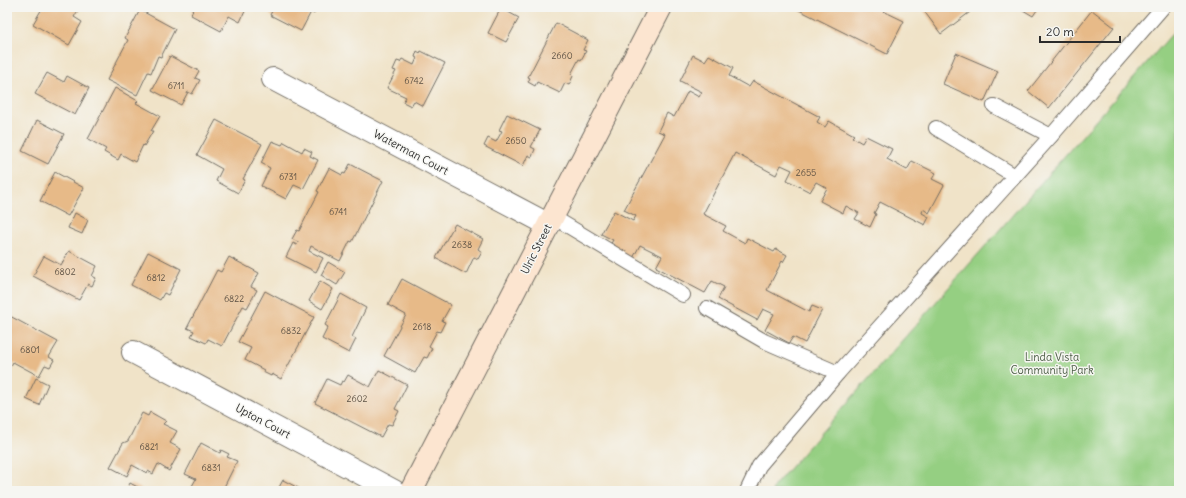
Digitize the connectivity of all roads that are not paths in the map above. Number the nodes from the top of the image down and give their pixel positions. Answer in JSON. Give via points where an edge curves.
{"nodes":[{"id":1,"x":661,"y":7,"type":"edge"},
{"id":2,"x":1163,"y":7,"type":"edge"},
{"id":3,"x":273,"y":79,"type":"dead end"},
{"id":4,"x":994,"y":106,"type":"dead end"},
{"id":5,"x":936,"y":128,"type":"dead end"},
{"id":6,"x":1051,"y":136,"type":"junction"},
{"id":7,"x":1015,"y":176,"type":"junction"},
{"id":8,"x":551,"y":221,"type":"junction"},
{"id":9,"x":683,"y":295,"type":"dead end"},
{"id":10,"x":707,"y":308,"type":"dead end"},
{"id":11,"x":133,"y":352,"type":"dead end"},
{"id":12,"x":838,"y":373,"type":"junction"},
{"id":13,"x":410,"y":490,"type":"edge"},
{"id":14,"x":747,"y":491,"type":"edge"}],
"edges":[{"from":1,"to":8,"type":"main road","name":"Ulric Street"},
{"from":2,"to":6,"type":"lane"},
{"from":3,"to":8,"type":"street","name":"Waterman Court"},
{"from":4,"to":6,"type":"lane"},
{"from":5,"to":7,"type":"lane"},
{"from":6,"to":7,"type":"lane"},
{"from":7,"to":12,"type":"lane"},
{"from":8,"to":9,"type":"lane"},
{"from":8,"to":13,"type":"main road","name":"Ulric Street"},
{"from":10,"to":12,"type":"lane","via":[[764,341]]},
{"from":11,"to":13,"type":"street","name":"Upton Court"},
{"from":12,"to":14,"type":"lane","via":[[759,466]]}]}
